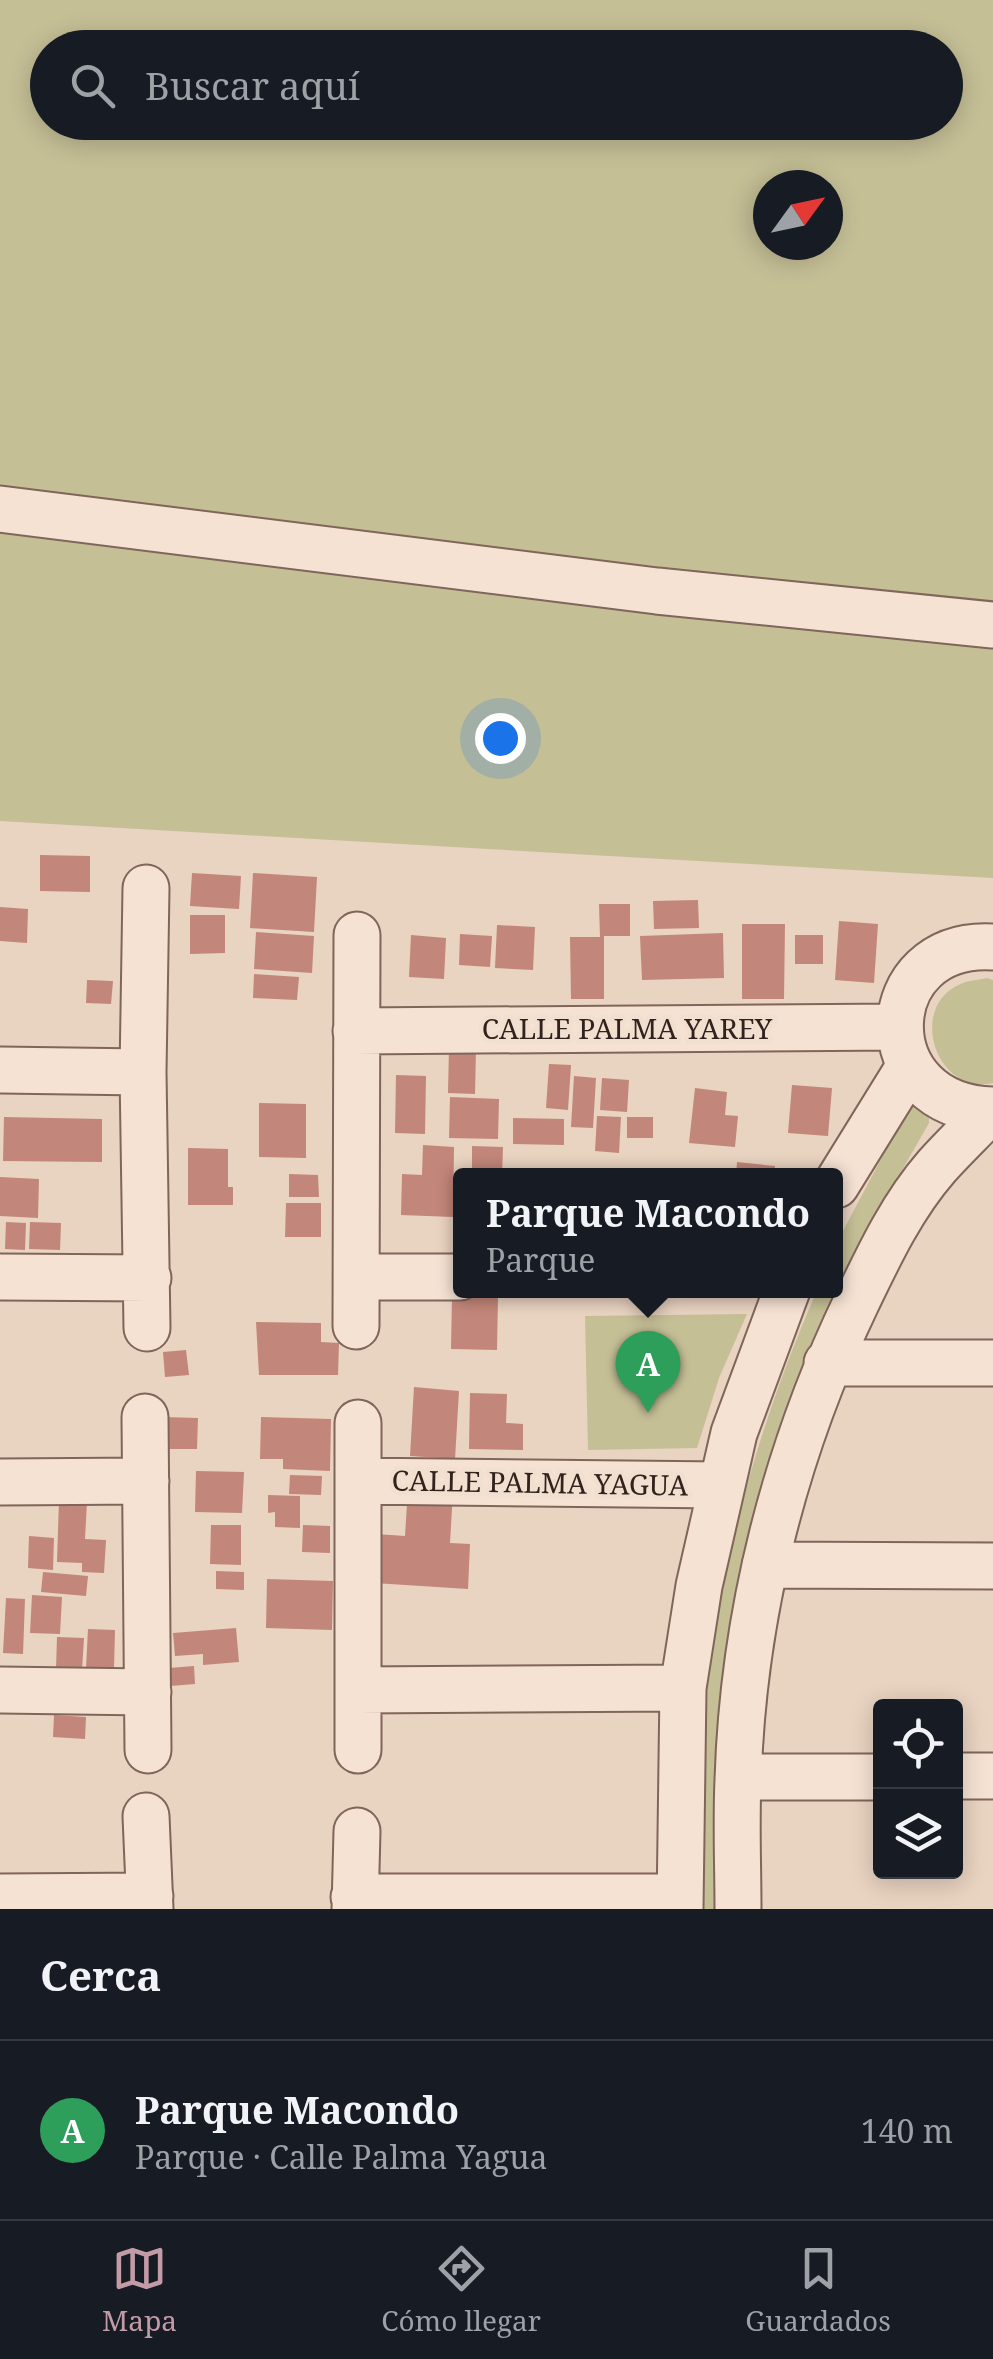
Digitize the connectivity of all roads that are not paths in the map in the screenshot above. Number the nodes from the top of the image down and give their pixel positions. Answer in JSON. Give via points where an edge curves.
{"nodes":[{"id":1,"x":0,"y":509,"type":"edge"},
{"id":2,"x":993,"y":625,"type":"edge"},
{"id":3,"x":146,"y":888,"type":"dead end"},
{"id":4,"x":357,"y":935,"type":"dead end"},
{"id":5,"x":993,"y":946,"type":"edge"},
{"id":6,"x":356,"y":1031,"type":"junction"},
{"id":7,"x":904,"y":1047,"type":"junction"},
{"id":8,"x":0,"y":1070,"type":"edge"},
{"id":9,"x":143,"y":1072,"type":"junction"},
{"id":10,"x":992,"y":1112,"type":"edge"},
{"id":11,"x":843,"y":1171,"type":"edge"},
{"id":12,"x":0,"y":1277,"type":"edge"},
{"id":13,"x":356,"y":1277,"type":"junction"},
{"id":14,"x":453,"y":1277,"type":"edge"},
{"id":15,"x":148,"y":1278,"type":"junction"},
{"id":16,"x":784,"y":1298,"type":"edge"},
{"id":17,"x":356,"y":1326,"type":"dead end"},
{"id":18,"x":147,"y":1328,"type":"dead end"},
{"id":19,"x":827,"y":1363,"type":"junction"},
{"id":20,"x":993,"y":1363,"type":"edge"},
{"id":21,"x":145,"y":1416,"type":"dead end"},
{"id":22,"x":358,"y":1423,"type":"dead end"},
{"id":23,"x":146,"y":1481,"type":"junction"},
{"id":24,"x":358,"y":1481,"type":"junction"},
{"id":25,"x":0,"y":1482,"type":"edge"},
{"id":26,"x":722,"y":1485,"type":"junction"},
{"id":27,"x":765,"y":1565,"type":"junction"},
{"id":28,"x":993,"y":1566,"type":"edge"},
{"id":29,"x":683,"y":1688,"type":"junction"},
{"id":30,"x":0,"y":1690,"type":"edge"},
{"id":31,"x":358,"y":1690,"type":"junction"},
{"id":32,"x":148,"y":1692,"type":"junction"},
{"id":33,"x":148,"y":1750,"type":"dead end"},
{"id":34,"x":358,"y":1750,"type":"dead end"},
{"id":35,"x":963,"y":1776,"type":"edge"},
{"id":36,"x":993,"y":1776,"type":"edge"},
{"id":37,"x":738,"y":1777,"type":"junction"},
{"id":38,"x":873,"y":1777,"type":"edge"},
{"id":39,"x":146,"y":1816,"type":"dead end"},
{"id":40,"x":357,"y":1830,"type":"dead end"},
{"id":41,"x":0,"y":1897,"type":"edge"},
{"id":42,"x":150,"y":1903,"type":"edge"},
{"id":43,"x":354,"y":1903,"type":"edge"},
{"id":44,"x":680,"y":1903,"type":"edge"},
{"id":45,"x":738,"y":1909,"type":"edge"}],
"edges":[{"from":1,"to":2,"type":"street"},
{"from":3,"to":9,"type":"street"},
{"from":4,"to":6,"type":"street"},
{"from":5,"to":7,"type":"street","via":[[956,949],[926,966],[906,993]]},
{"from":6,"to":7,"type":"street","name":"CALLE PALMA YAREY"},
{"from":6,"to":13,"type":"street"},
{"from":7,"to":10,"type":"street","via":[[936,1098]]},
{"from":7,"to":11,"type":"street"},
{"from":8,"to":9,"type":"street"},
{"from":9,"to":15,"type":"street"},
{"from":10,"to":19,"type":"street","via":[[935,1168],[888,1236]]},
{"from":12,"to":15,"type":"street"},
{"from":13,"to":14,"type":"street"},
{"from":13,"to":17,"type":"street"},
{"from":15,"to":18,"type":"street"},
{"from":16,"to":26,"type":"street"},
{"from":19,"to":20,"type":"street"},
{"from":19,"to":27,"type":"street","via":[[791,1460]]},
{"from":21,"to":23,"type":"street"},
{"from":22,"to":24,"type":"street","name":"CALLE PALMA YAGUA"},
{"from":23,"to":25,"type":"street"},
{"from":23,"to":32,"type":"street"},
{"from":24,"to":26,"type":"street","name":"CALLE PALMA YAGUA"},
{"from":24,"to":31,"type":"street","name":"CALLE PALMA YAGUA"},
{"from":26,"to":29,"type":"street"},
{"from":27,"to":28,"type":"street"},
{"from":27,"to":37,"type":"street"},
{"from":29,"to":31,"type":"street"},
{"from":29,"to":44,"type":"street"},
{"from":30,"to":32,"type":"street"},
{"from":31,"to":34,"type":"street","name":"CALLE PALMA YAGUA"},
{"from":32,"to":33,"type":"street"},
{"from":35,"to":36,"type":"street"},
{"from":37,"to":38,"type":"street"},
{"from":37,"to":45,"type":"street"},
{"from":39,"to":42,"type":"street"},
{"from":40,"to":43,"type":"street"},
{"from":41,"to":42,"type":"street"},
{"from":43,"to":44,"type":"street"}]}
